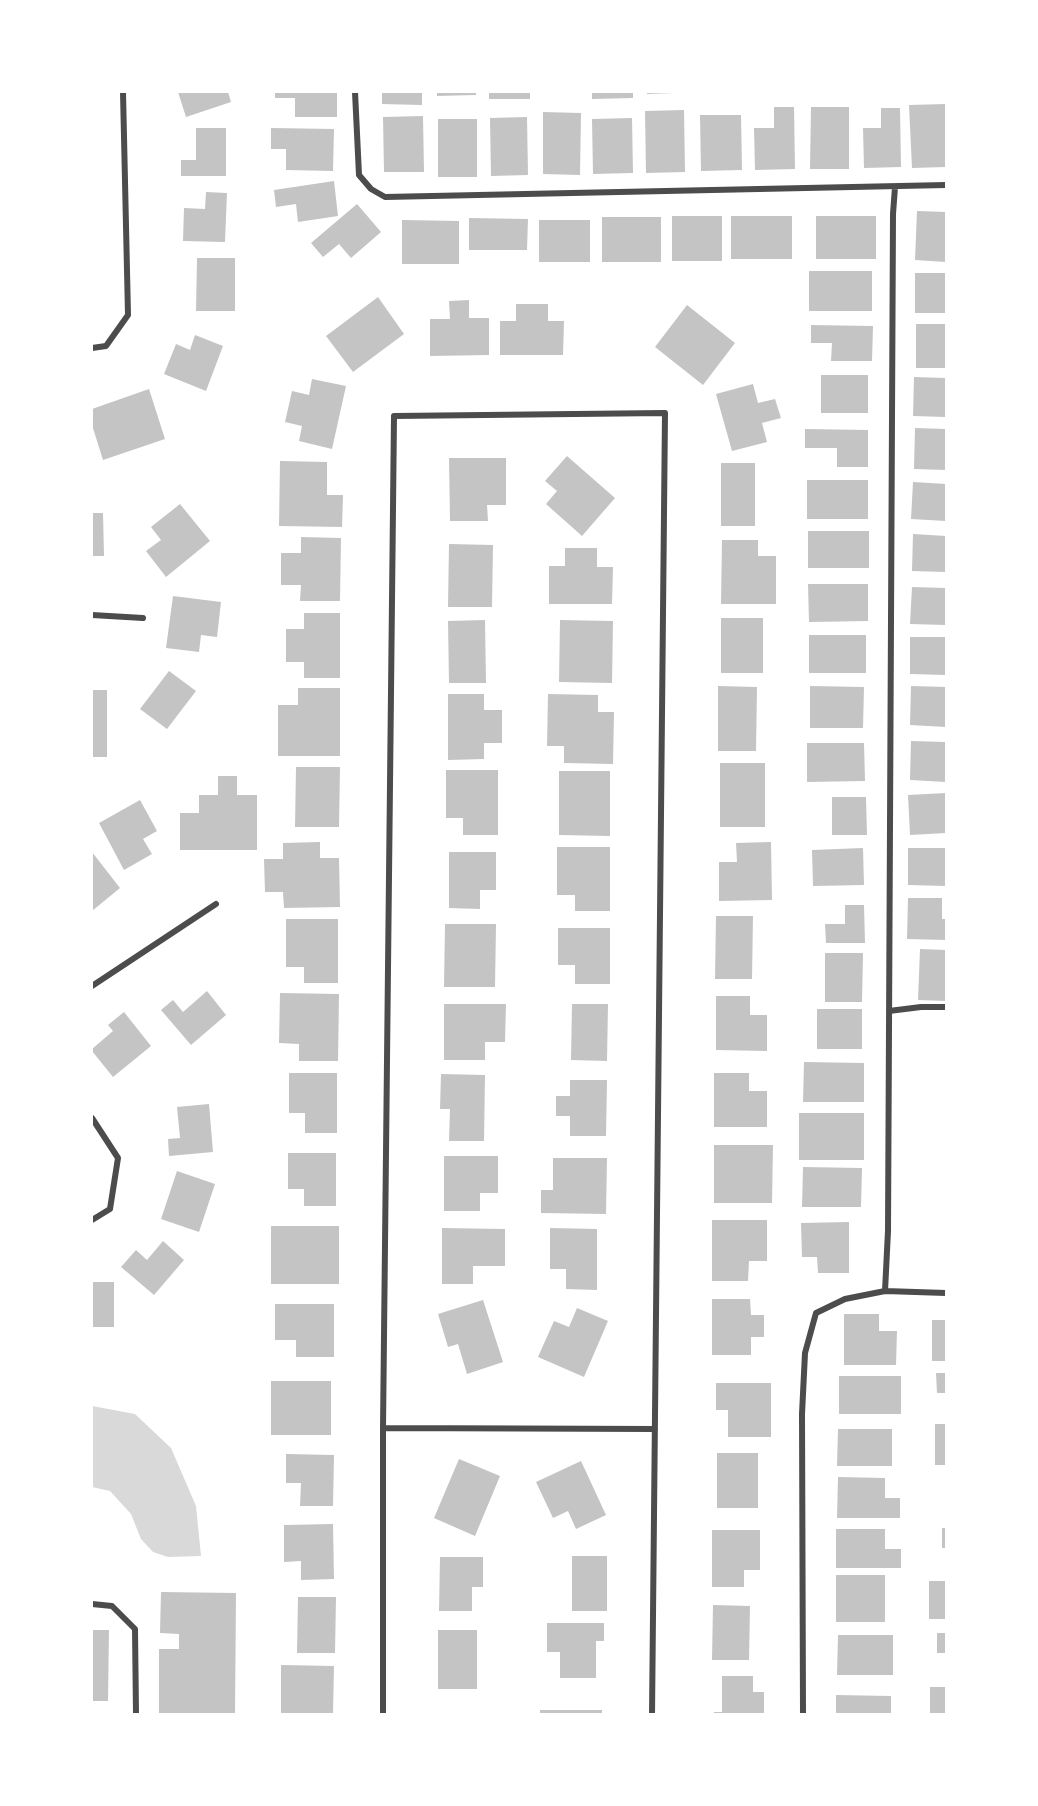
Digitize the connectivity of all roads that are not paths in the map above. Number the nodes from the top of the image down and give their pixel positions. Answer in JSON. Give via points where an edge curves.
{"nodes":[{"id":1,"x":123,"y":92,"type":"edge"},
{"id":2,"x":355,"y":92,"type":"edge"},
{"id":3,"x":946,"y":185,"type":"edge"},
{"id":4,"x":895,"y":187,"type":"junction"},
{"id":5,"x":92,"y":348,"type":"edge"},
{"id":6,"x":92,"y":615,"type":"edge"},
{"id":7,"x":143,"y":618,"type":"dead end"},
{"id":8,"x":216,"y":904,"type":"dead end"},
{"id":9,"x":92,"y":986,"type":"edge"},
{"id":10,"x":946,"y":1008,"type":"edge"},
{"id":11,"x":889,"y":1011,"type":"junction"},
{"id":12,"x":92,"y":1118,"type":"edge"},
{"id":13,"x":92,"y":1220,"type":"edge"},
{"id":14,"x":885,"y":1291,"type":"junction"},
{"id":15,"x":946,"y":1293,"type":"edge"},
{"id":16,"x":383,"y":1428,"type":"junction"},
{"id":17,"x":656,"y":1428,"type":"junction"},
{"id":18,"x":92,"y":1604,"type":"edge"},
{"id":19,"x":136,"y":1714,"type":"edge"},
{"id":20,"x":383,"y":1714,"type":"edge"},
{"id":21,"x":652,"y":1714,"type":"edge"},
{"id":22,"x":803,"y":1714,"type":"edge"}],
"edges":[{"from":1,"to":5,"type":"street","via":[[128,315],[106,345]]},
{"from":2,"to":4,"type":"street","via":[[358,175],[386,197]]},
{"from":3,"to":4,"type":"street"},
{"from":4,"to":11,"type":"street"},
{"from":6,"to":7,"type":"street"},
{"from":8,"to":9,"type":"street"},
{"from":10,"to":11,"type":"street"},
{"from":11,"to":14,"type":"street"},
{"from":12,"to":13,"type":"street","via":[[118,1158],[110,1209]]},
{"from":14,"to":15,"type":"street"},
{"from":14,"to":22,"type":"street","via":[[845,1299],[816,1313],[806,1353],[802,1414]]},
{"from":16,"to":17,"type":"street"},
{"from":16,"to":17,"type":"street","via":[[394,416],[665,413]]},
{"from":16,"to":20,"type":"street"},
{"from":17,"to":21,"type":"street"},
{"from":18,"to":19,"type":"street","via":[[112,1606],[135,1629]]}]}
